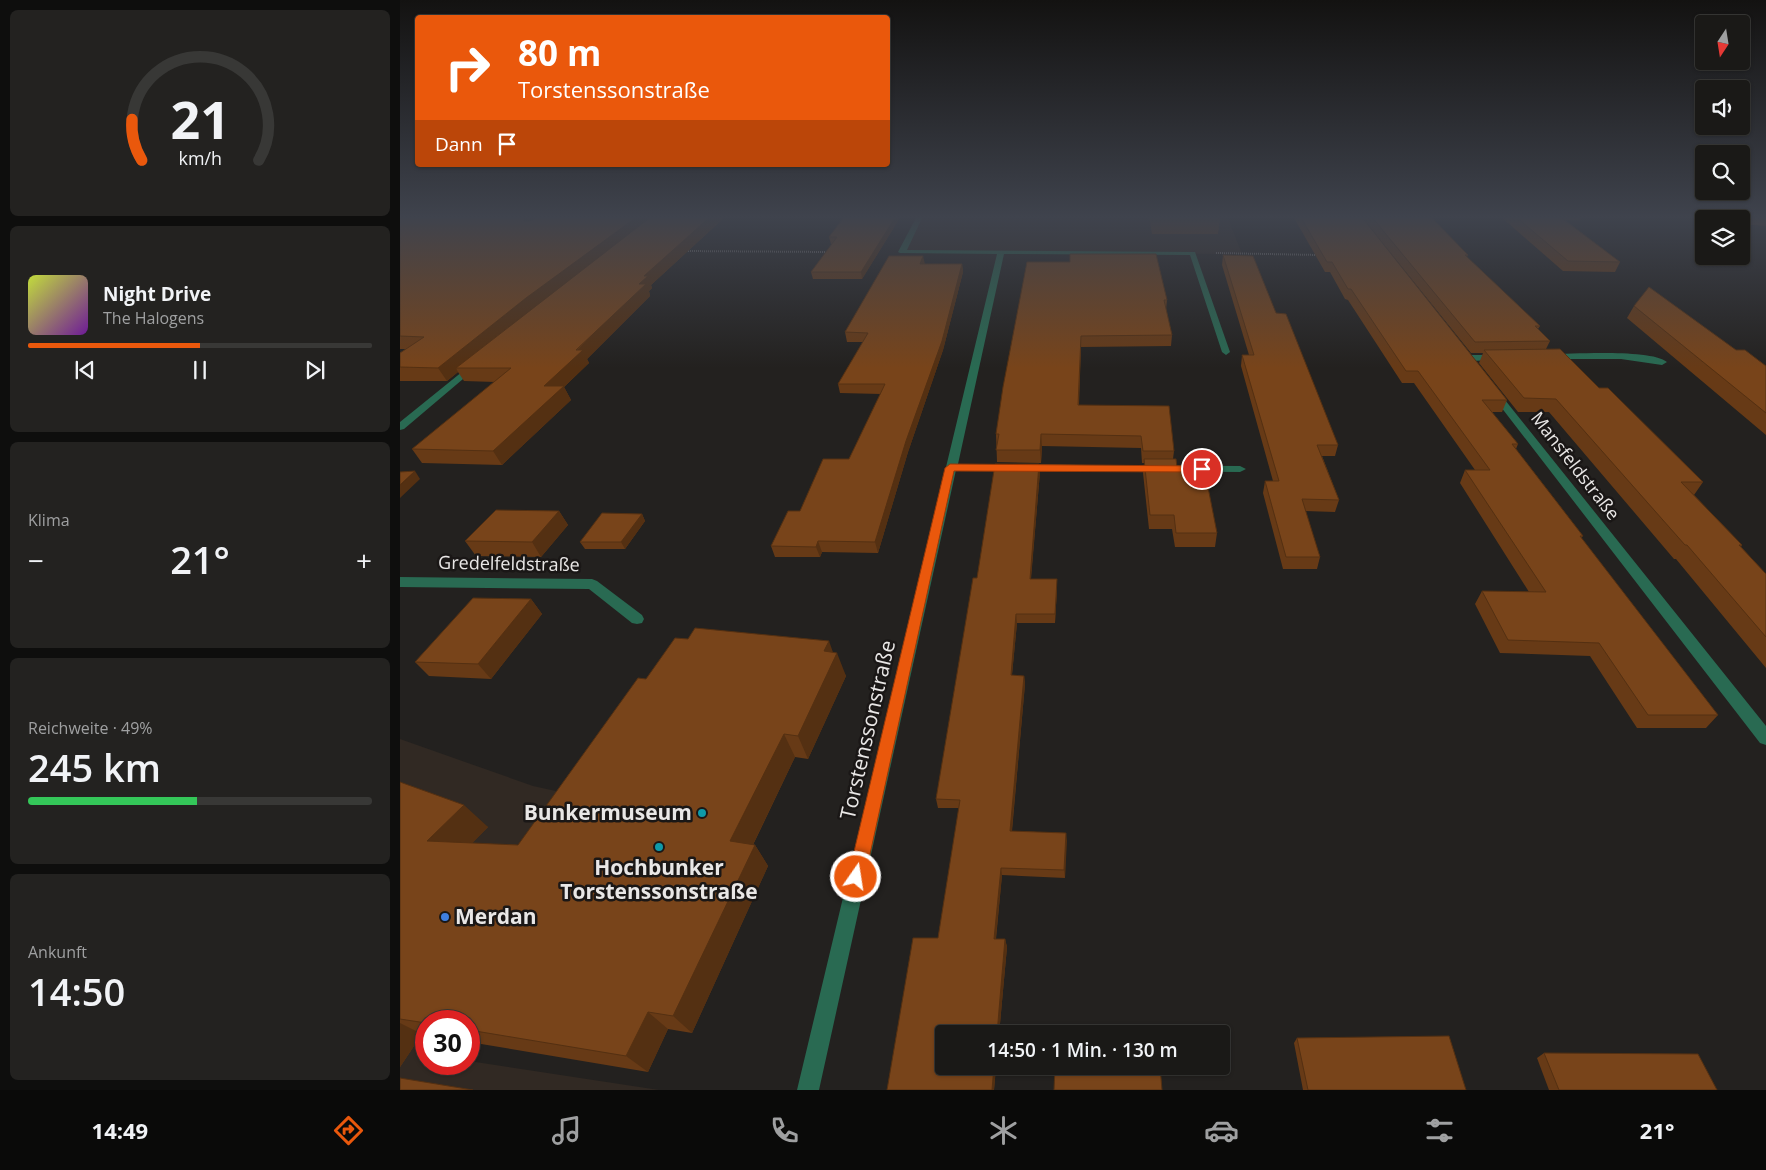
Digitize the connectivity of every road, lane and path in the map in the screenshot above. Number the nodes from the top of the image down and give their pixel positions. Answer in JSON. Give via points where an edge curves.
{"nodes":[{"id":1,"x":997,"y":267,"type":"edge"},
{"id":2,"x":1198,"y":267,"type":"edge"},
{"id":3,"x":1226,"y":352,"type":"dead end"},
{"id":4,"x":1537,"y":357,"type":"edge"},
{"id":5,"x":484,"y":358,"type":"edge"},
{"id":6,"x":1468,"y":358,"type":"edge"},
{"id":7,"x":1507,"y":358,"type":"edge"},
{"id":8,"x":1662,"y":362,"type":"dead end"},
{"id":9,"x":1486,"y":382,"type":"edge"},
{"id":10,"x":400,"y":427,"type":"edge"},
{"id":11,"x":950,"y":468,"type":"junction"},
{"id":12,"x":1240,"y":470,"type":"dead end"},
{"id":13,"x":400,"y":582,"type":"edge"},
{"id":14,"x":637,"y":618,"type":"dead end"},
{"id":15,"x":1766,"y":738,"type":"edge"},
{"id":16,"x":808,"y":1090,"type":"edge"}],
"edges":[{"from":1,"to":11,"type":"street","name":"Torstenssonstraße"},
{"from":2,"to":3,"type":"street"},
{"from":4,"to":8,"type":"street","via":[[1615,356]]},
{"from":5,"to":10,"type":"street"},
{"from":6,"to":7,"type":"street"},
{"from":9,"to":15,"type":"street","name":"Mansfeldstraße"},
{"from":11,"to":12,"type":"street"},
{"from":11,"to":16,"type":"street","name":"Torstenssonstraße"},
{"from":13,"to":14,"type":"street","name":"Gredelfeldstraße","via":[[592,584]]}]}
